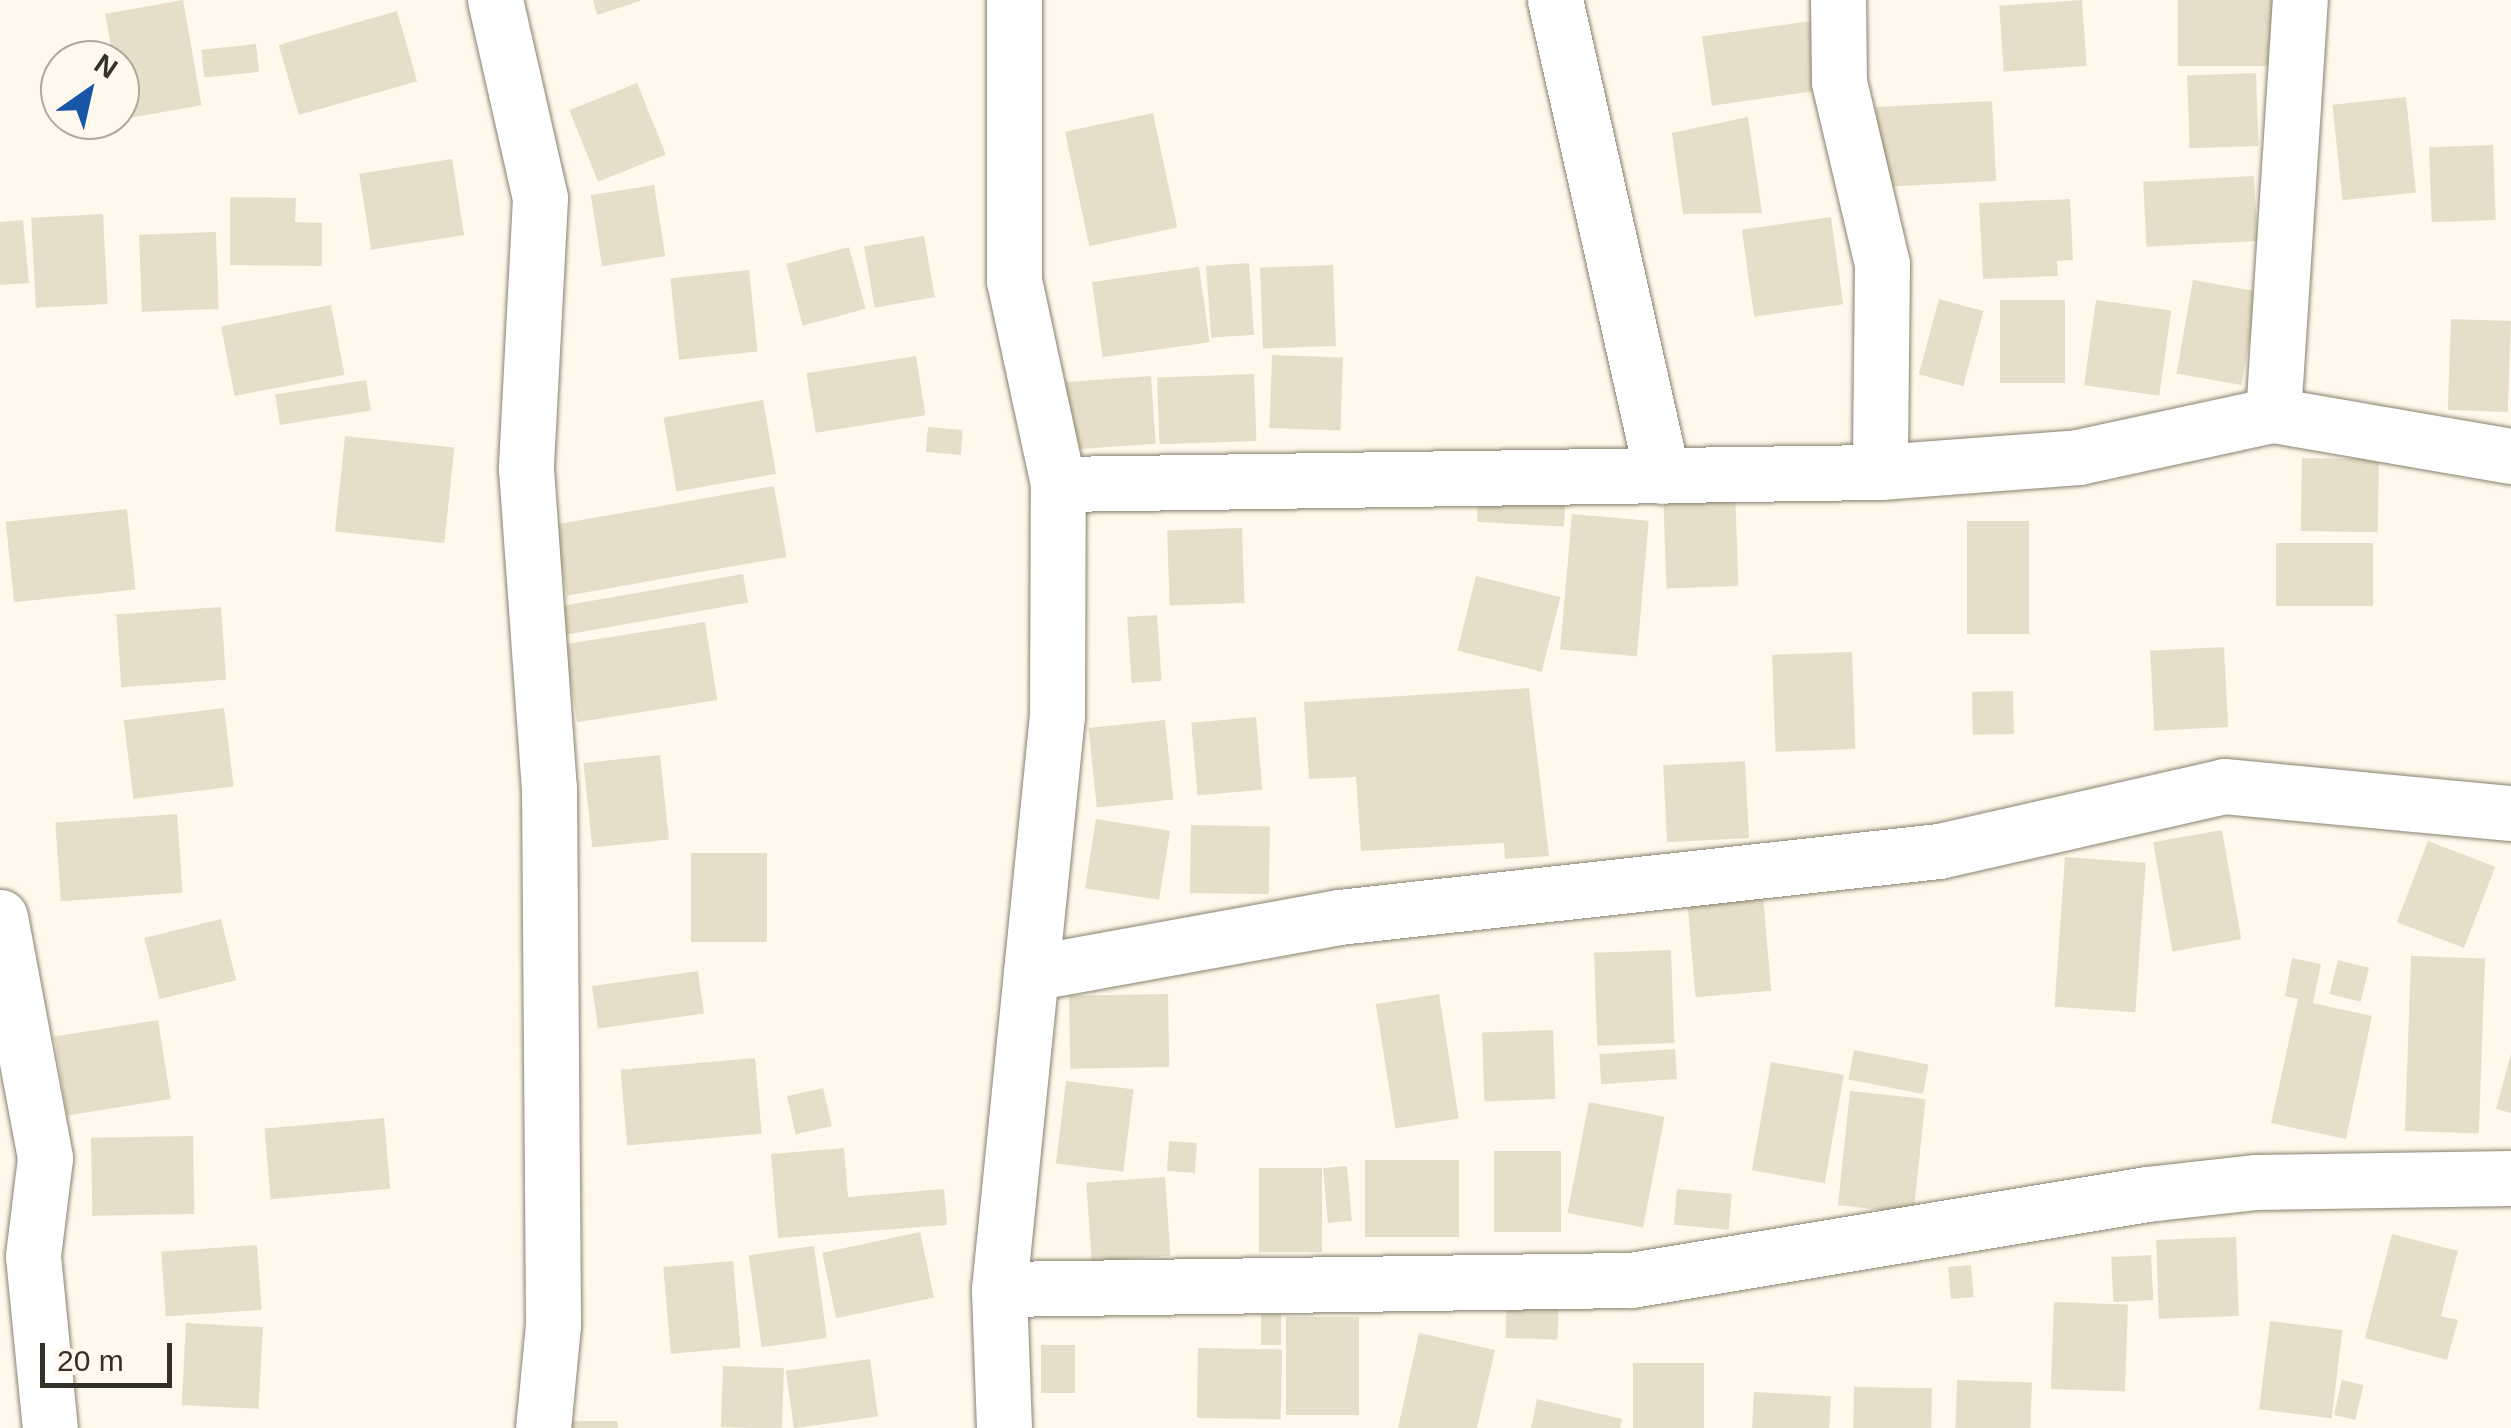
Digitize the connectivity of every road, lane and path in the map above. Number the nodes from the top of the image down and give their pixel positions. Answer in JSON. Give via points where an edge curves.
{"nodes":[{"id":1,"x":495,"y":0,"type":"edge"},
{"id":2,"x":1014,"y":0,"type":"edge"},
{"id":3,"x":1556,"y":0,"type":"edge"},
{"id":4,"x":1838,"y":0,"type":"edge"},
{"id":5,"x":2300,"y":0,"type":"edge"},
{"id":6,"x":2273,"y":416,"type":"junction"},
{"id":7,"x":2511,"y":456,"type":"edge"},
{"id":8,"x":1880,"y":472,"type":"junction"},
{"id":9,"x":1662,"y":476,"type":"junction"},
{"id":10,"x":1058,"y":484,"type":"junction"},
{"id":11,"x":2511,"y":813,"type":"edge"},
{"id":12,"x":0,"y":917,"type":"edge"},
{"id":13,"x":1031,"y":973,"type":"junction"},
{"id":14,"x":2511,"y":1178,"type":"edge"},
{"id":15,"x":999,"y":1289,"type":"junction"},
{"id":16,"x":50,"y":1428,"type":"edge"},
{"id":17,"x":544,"y":1428,"type":"edge"},
{"id":18,"x":1004,"y":1428,"type":"edge"}],
"edges":[{"from":1,"to":17,"type":"street","via":[[540,198],[526,469],[549,788],[554,1325]]},
{"from":2,"to":10,"type":"street","via":[[1014,282]]},
{"from":3,"to":9,"type":"street"},
{"from":4,"to":8,"type":"street","via":[[1839,82],[1882,264]]},
{"from":5,"to":6,"type":"street"},
{"from":6,"to":7,"type":"street"},
{"from":6,"to":8,"type":"street","via":[[2078,458]]},
{"from":8,"to":9,"type":"street"},
{"from":9,"to":10,"type":"street"},
{"from":10,"to":13,"type":"street","via":[[1057,715]]},
{"from":11,"to":13,"type":"street","via":[[2224,786],[1939,851],[1339,917]]},
{"from":12,"to":16,"type":"street","via":[[45,1158],[33,1256]]},
{"from":13,"to":15,"type":"street"},
{"from":14,"to":15,"type":"street","via":[[2256,1182],[2147,1194],[1631,1280]]},
{"from":15,"to":18,"type":"street"}]}
